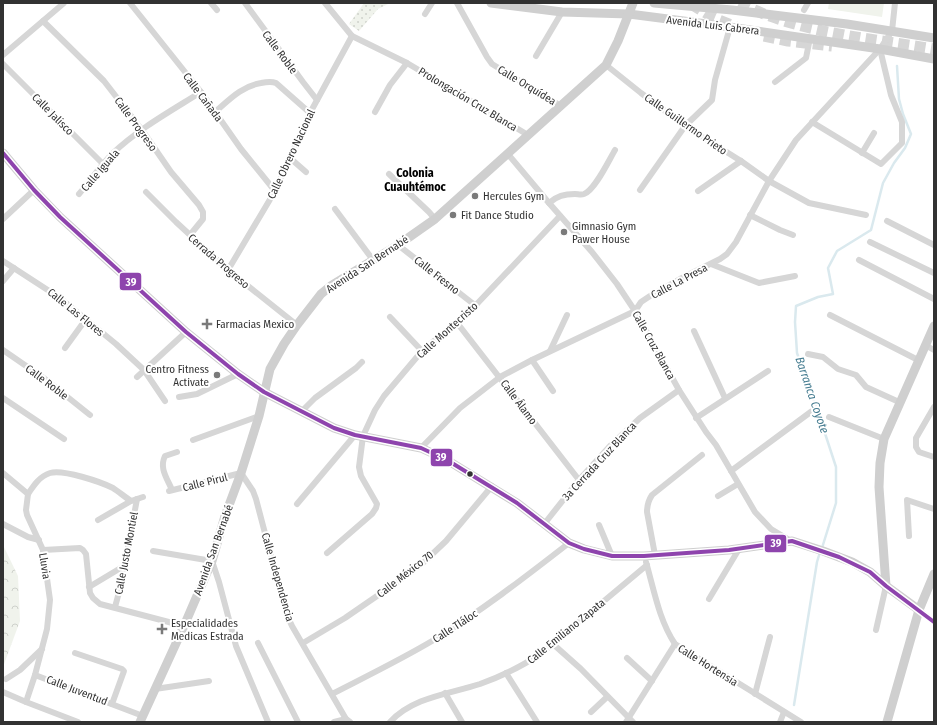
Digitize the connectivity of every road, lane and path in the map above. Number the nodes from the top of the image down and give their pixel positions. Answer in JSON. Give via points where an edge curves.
{"nodes":[{"id":1,"x":64,"y":3,"type":"edge"},
{"id":2,"x":130,"y":3,"type":"edge"},
{"id":3,"x":211,"y":3,"type":"edge"},
{"id":4,"x":245,"y":3,"type":"edge"},
{"id":5,"x":326,"y":3,"type":"edge"},
{"id":6,"x":432,"y":3,"type":"edge"},
{"id":7,"x":457,"y":3,"type":"edge"},
{"id":8,"x":491,"y":3,"type":"edge"},
{"id":9,"x":633,"y":3,"type":"edge"},
{"id":10,"x":654,"y":3,"type":"edge"},
{"id":11,"x":808,"y":3,"type":"edge"},
{"id":12,"x":895,"y":3,"type":"edge"},
{"id":13,"x":694,"y":5,"type":"edge"},
{"id":14,"x":218,"y":10,"type":"dead end"},
{"id":15,"x":804,"y":10,"type":"dead end"},
{"id":16,"x":562,"y":12,"type":"junction"},
{"id":17,"x":425,"y":14,"type":"dead end"},
{"id":18,"x":629,"y":14,"type":"junction"},
{"id":19,"x":43,"y":21,"type":"junction"},
{"id":20,"x":730,"y":27,"type":"junction"},
{"id":21,"x":892,"y":31,"type":"junction"},
{"id":22,"x":352,"y":36,"type":"junction"},
{"id":23,"x":810,"y":38,"type":"junction"},
{"id":24,"x":934,"y":38,"type":"edge"},
{"id":25,"x":880,"y":49,"type":"junction"},
{"id":26,"x":3,"y":55,"type":"edge"},
{"id":27,"x":536,"y":56,"type":"dead end"},
{"id":28,"x":934,"y":58,"type":"edge"},
{"id":29,"x":407,"y":63,"type":"junction"},
{"id":30,"x":3,"y":64,"type":"edge"},
{"id":31,"x":606,"y":65,"type":"junction"},
{"id":32,"x":775,"y":82,"type":"dead end"},
{"id":33,"x":201,"y":92,"type":"junction"},
{"id":34,"x":317,"y":100,"type":"junction"},
{"id":35,"x":560,"y":106,"type":"junction"},
{"id":36,"x":215,"y":112,"type":"junction"},
{"id":37,"x":375,"y":112,"type":"dead end"},
{"id":38,"x":310,"y":113,"type":"junction"},
{"id":39,"x":812,"y":122,"type":"junction"},
{"id":40,"x":686,"y":126,"type":"junction"},
{"id":41,"x":142,"y":130,"type":"junction"},
{"id":42,"x":874,"y":133,"type":"dead end"},
{"id":43,"x":528,"y":134,"type":"junction"},
{"id":44,"x":615,"y":150,"type":"dead end"},
{"id":45,"x":3,"y":153,"type":"edge"},
{"id":46,"x":507,"y":153,"type":"junction"},
{"id":47,"x":862,"y":153,"type":"junction"},
{"id":48,"x":290,"y":158,"type":"junction"},
{"id":49,"x":741,"y":161,"type":"junction"},
{"id":50,"x":103,"y":164,"type":"junction"},
{"id":51,"x":306,"y":172,"type":"dead end"},
{"id":52,"x":389,"y":174,"type":"dead end"},
{"id":53,"x":769,"y":181,"type":"junction"},
{"id":54,"x":34,"y":190,"type":"junction"},
{"id":55,"x":640,"y":190,"type":"dead end"},
{"id":56,"x":275,"y":191,"type":"junction"},
{"id":57,"x":698,"y":191,"type":"dead end"},
{"id":58,"x":146,"y":192,"type":"dead end"},
{"id":59,"x":79,"y":194,"type":"dead end"},
{"id":60,"x":549,"y":203,"type":"junction"},
{"id":61,"x":335,"y":209,"type":"dead end"},
{"id":62,"x":750,"y":215,"type":"junction"},
{"id":63,"x":866,"y":215,"type":"dead end"},
{"id":64,"x":560,"y":216,"type":"junction"},
{"id":65,"x":3,"y":219,"type":"edge"},
{"id":66,"x":435,"y":219,"type":"junction"},
{"id":67,"x":887,"y":221,"type":"dead end"},
{"id":68,"x":190,"y":235,"type":"junction"},
{"id":69,"x":793,"y":235,"type":"dead end"},
{"id":70,"x":870,"y":242,"type":"dead end"},
{"id":71,"x":398,"y":245,"type":"junction"},
{"id":72,"x":934,"y":245,"type":"edge"},
{"id":73,"x":373,"y":260,"type":"junction"},
{"id":74,"x":859,"y":260,"type":"dead end"},
{"id":75,"x":3,"y":261,"type":"edge"},
{"id":76,"x":711,"y":264,"type":"junction"},
{"id":77,"x":14,"y":268,"type":"junction"},
{"id":78,"x":228,"y":270,"type":"junction"},
{"id":79,"x":934,"y":273,"type":"edge"},
{"id":80,"x":795,"y":276,"type":"dead end"},
{"id":81,"x":3,"y":281,"type":"edge"},
{"id":82,"x":934,"y":299,"type":"edge"},
{"id":83,"x":476,"y":306,"type":"junction"},
{"id":84,"x":635,"y":311,"type":"junction"},
{"id":85,"x":567,"y":315,"type":"dead end"},
{"id":86,"x":830,"y":315,"type":"dead end"},
{"id":87,"x":390,"y":317,"type":"dead end"},
{"id":88,"x":86,"y":319,"type":"junction"},
{"id":89,"x":458,"y":324,"type":"junction"},
{"id":90,"x":297,"y":325,"type":"junction"},
{"id":91,"x":934,"y":326,"type":"edge"},
{"id":92,"x":694,"y":331,"type":"dead end"},
{"id":93,"x":186,"y":332,"type":"junction"},
{"id":94,"x":925,"y":345,"type":"junction"},
{"id":95,"x":65,"y":348,"type":"dead end"},
{"id":96,"x":3,"y":350,"type":"edge"},
{"id":97,"x":934,"y":350,"type":"edge"},
{"id":98,"x":422,"y":351,"type":"junction"},
{"id":99,"x":550,"y":351,"type":"junction"},
{"id":100,"x":808,"y":354,"type":"dead end"},
{"id":101,"x":532,"y":360,"type":"junction"},
{"id":102,"x":918,"y":360,"type":"junction"},
{"id":103,"x":362,"y":362,"type":"dead end"},
{"id":104,"x":144,"y":370,"type":"junction"},
{"id":105,"x":768,"y":371,"type":"dead end"},
{"id":106,"x":238,"y":374,"type":"junction"},
{"id":107,"x":137,"y":377,"type":"dead end"},
{"id":108,"x":500,"y":377,"type":"junction"},
{"id":109,"x":679,"y":390,"type":"junction"},
{"id":110,"x":553,"y":391,"type":"dead end"},
{"id":111,"x":264,"y":392,"type":"junction"},
{"id":112,"x":179,"y":397,"type":"dead end"},
{"id":113,"x":3,"y":398,"type":"edge"},
{"id":114,"x":725,"y":398,"type":"junction"},
{"id":115,"x":165,"y":401,"type":"dead end"},
{"id":116,"x":899,"y":402,"type":"junction"},
{"id":117,"x":934,"y":407,"type":"edge"},
{"id":118,"x":302,"y":411,"type":"junction"},
{"id":119,"x":812,"y":411,"type":"dead end"},
{"id":120,"x":90,"y":415,"type":"dead end"},
{"id":121,"x":259,"y":416,"type":"junction"},
{"id":122,"x":829,"y":417,"type":"dead end"},
{"id":123,"x":696,"y":418,"type":"junction"},
{"id":124,"x":359,"y":436,"type":"junction"},
{"id":125,"x":64,"y":439,"type":"dead end"},
{"id":126,"x":884,"y":439,"type":"junction"},
{"id":127,"x":194,"y":440,"type":"dead end"},
{"id":128,"x":421,"y":448,"type":"junction"},
{"id":129,"x":177,"y":452,"type":"dead end"},
{"id":130,"x":702,"y":455,"type":"dead end"},
{"id":131,"x":934,"y":457,"type":"edge"},
{"id":132,"x":731,"y":471,"type":"junction"},
{"id":133,"x":3,"y":473,"type":"edge"},
{"id":134,"x":241,"y":473,"type":"junction"},
{"id":135,"x":579,"y":480,"type":"junction"},
{"id":136,"x":738,"y":484,"type":"junction"},
{"id":137,"x":492,"y":486,"type":"junction"},
{"id":138,"x":28,"y":494,"type":"junction"},
{"id":139,"x":718,"y":496,"type":"dead end"},
{"id":140,"x":137,"y":499,"type":"junction"},
{"id":141,"x":297,"y":504,"type":"dead end"},
{"id":142,"x":934,"y":509,"type":"edge"},
{"id":143,"x":98,"y":520,"type":"dead end"},
{"id":144,"x":545,"y":523,"type":"junction"},
{"id":145,"x":3,"y":524,"type":"edge"},
{"id":146,"x":599,"y":525,"type":"dead end"},
{"id":147,"x":909,"y":536,"type":"dead end"},
{"id":148,"x":39,"y":540,"type":"junction"},
{"id":149,"x":792,"y":541,"type":"junction"},
{"id":150,"x":569,"y":543,"type":"junction"},
{"id":151,"x":739,"y":549,"type":"junction"},
{"id":152,"x":43,"y":550,"type":"junction"},
{"id":153,"x":153,"y":551,"type":"dead end"},
{"id":154,"x":327,"y":554,"type":"dead end"},
{"id":155,"x":612,"y":556,"type":"junction"},
{"id":156,"x":655,"y":556,"type":"junction"},
{"id":157,"x":645,"y":560,"type":"junction"},
{"id":158,"x":212,"y":561,"type":"junction"},
{"id":159,"x":124,"y":566,"type":"junction"},
{"id":160,"x":934,"y":574,"type":"edge"},
{"id":161,"x":886,"y":586,"type":"junction"},
{"id":162,"x":89,"y":587,"type":"junction"},
{"id":163,"x":709,"y":599,"type":"dead end"},
{"id":164,"x":115,"y":607,"type":"junction"},
{"id":165,"x":919,"y":610,"type":"junction"},
{"id":166,"x":934,"y":622,"type":"edge"},
{"id":167,"x":184,"y":626,"type":"junction"},
{"id":168,"x":876,"y":630,"type":"dead end"},
{"id":169,"x":770,"y":637,"type":"dead end"},
{"id":170,"x":258,"y":642,"type":"dead end"},
{"id":171,"x":303,"y":643,"type":"junction"},
{"id":172,"x":553,"y":644,"type":"junction"},
{"id":173,"x":675,"y":644,"type":"junction"},
{"id":174,"x":42,"y":649,"type":"junction"},
{"id":175,"x":75,"y":653,"type":"dead end"},
{"id":176,"x":627,"y":658,"type":"dead end"},
{"id":177,"x":506,"y":673,"type":"junction"},
{"id":178,"x":35,"y":675,"type":"junction"},
{"id":179,"x":6,"y":679,"type":"dead end"},
{"id":180,"x":209,"y":680,"type":"dead end"},
{"id":181,"x":652,"y":681,"type":"junction"},
{"id":182,"x":155,"y":689,"type":"junction"},
{"id":183,"x":3,"y":692,"type":"edge"},
{"id":184,"x":445,"y":693,"type":"junction"},
{"id":185,"x":332,"y":694,"type":"junction"},
{"id":186,"x":755,"y":694,"type":"junction"},
{"id":187,"x":607,"y":697,"type":"junction"},
{"id":188,"x":26,"y":702,"type":"junction"},
{"id":189,"x":112,"y":704,"type":"junction"},
{"id":190,"x":591,"y":712,"type":"dead end"},
{"id":191,"x":784,"y":712,"type":"junction"},
{"id":192,"x":142,"y":719,"type":"edge"},
{"id":193,"x":348,"y":721,"type":"edge"},
{"id":194,"x":629,"y":721,"type":"edge"},
{"id":195,"x":78,"y":722,"type":"edge"},
{"id":196,"x":268,"y":722,"type":"edge"},
{"id":197,"x":298,"y":722,"type":"edge"},
{"id":198,"x":334,"y":722,"type":"edge"},
{"id":199,"x":390,"y":722,"type":"edge"},
{"id":200,"x":462,"y":722,"type":"edge"},
{"id":201,"x":537,"y":722,"type":"edge"},
{"id":202,"x":780,"y":722,"type":"edge"},
{"id":203,"x":802,"y":722,"type":"edge"},
{"id":204,"x":887,"y":722,"type":"edge"}],
"edges":[{"from":1,"to":19,"type":"street"},
{"from":2,"to":33,"type":"street","name":"Calle Cañada"},
{"from":3,"to":14,"type":"street"},
{"from":4,"to":34,"type":"street","name":"Calle Roble"},
{"from":5,"to":22,"type":"street","name":"Prolongación Cruz Blanca"},
{"from":6,"to":17,"type":"street"},
{"from":7,"to":35,"type":"street","name":"Calle Orquídea","via":[[492,64]]},
{"from":8,"to":16,"type":"main road","name":"Avenida Luis Cabrera"},
{"from":9,"to":18,"type":"main road","name":"Avenida San Bernabé"},
{"from":10,"to":13,"type":"main road","name":"Avenida Luis Cabrera"},
{"from":11,"to":15,"type":"street"},
{"from":12,"to":21,"type":"street"},
{"from":13,"to":21,"type":"main road","name":"Avenida Luis Cabrera"},
{"from":16,"to":18,"type":"main road","name":"Avenida Luis Cabrera"},
{"from":16,"to":27,"type":"street"},
{"from":18,"to":20,"type":"main road","name":"Avenida Luis Cabrera"},
{"from":18,"to":31,"type":"main road","name":"Avenida San Bernabé"},
{"from":19,"to":26,"type":"street"},
{"from":19,"to":41,"type":"street","name":"Calle Progreso","via":[[104,81]]},
{"from":20,"to":23,"type":"main road","name":"Avenida Luis Cabrera"},
{"from":20,"to":40,"type":"street","via":[[712,100]]},
{"from":21,"to":24,"type":"main road","name":"Avenida Luis Cabrera"},
{"from":21,"to":25,"type":"street","name":"Calle La Presa"},
{"from":22,"to":29,"type":"street","name":"Prolongación Cruz Blanca"},
{"from":22,"to":34,"type":"street","name":"Calle Obrero Nacional"},
{"from":23,"to":25,"type":"main road","name":"Avenida Luis Cabrera"},
{"from":23,"to":32,"type":"street","via":[[806,58]]},
{"from":25,"to":28,"type":"main road","name":"Avenida Luis Cabrera"},
{"from":25,"to":39,"type":"street","name":"Calle La Presa"},
{"from":25,"to":47,"type":"street","via":[[891,95],[902,122],[902,143],[881,164]]},
{"from":29,"to":37,"type":"street","name":"Prolongación Cruz Blanca"},
{"from":29,"to":43,"type":"street","name":"Prolongación Cruz Blanca"},
{"from":30,"to":50,"type":"street","name":"Calle Jalisco"},
{"from":31,"to":35,"type":"main road","name":"Avenida San Bernabé"},
{"from":31,"to":40,"type":"street","name":"Calle Guillermo Prieto"},
{"from":33,"to":36,"type":"street","name":"Calle Cañada"},
{"from":33,"to":41,"type":"street","name":"Calle Iguala"},
{"from":34,"to":38,"type":"street","name":"Calle Obrero Nacional"},
{"from":35,"to":43,"type":"main road","name":"Avenida San Bernabé"},
{"from":36,"to":38,"type":"street","via":[[244,88],[257,83],[271,82],[276,83]]},
{"from":36,"to":56,"type":"street","name":"Calle Cañada"},
{"from":38,"to":48,"type":"street","name":"Calle Obrero Nacional"},
{"from":39,"to":47,"type":"street"},
{"from":39,"to":53,"type":"street","name":"Calle La Presa","via":[[796,140]]},
{"from":40,"to":49,"type":"street","name":"Calle Guillermo Prieto"},
{"from":40,"to":55,"type":"street"},
{"from":41,"to":50,"type":"street","name":"Calle Iguala","via":[[121,145]]},
{"from":41,"to":68,"type":"street","name":"Calle Progreso","via":[[201,209],[203,220]]},
{"from":42,"to":47,"type":"street"},
{"from":43,"to":46,"type":"main road","name":"Avenida San Bernabé"},
{"from":44,"to":60,"type":"street","via":[[587,193],[559,196]]},
{"from":45,"to":54,"type":"main road"},
{"from":46,"to":60,"type":"street","name":"Calle Cruz Blanca"},
{"from":46,"to":66,"type":"main road","name":"Avenida San Bernabé"},
{"from":48,"to":51,"type":"street"},
{"from":48,"to":56,"type":"street","name":"Calle Obrero Nacional"},
{"from":49,"to":53,"type":"street","name":"Calle Guillermo Prieto"},
{"from":49,"to":57,"type":"street"},
{"from":50,"to":59,"type":"street","name":"Calle Iguala"},
{"from":52,"to":66,"type":"street"},
{"from":53,"to":62,"type":"street","name":"Calle La Presa"},
{"from":53,"to":63,"type":"street","name":"Calle Guillermo Prieto","via":[[809,203]]},
{"from":54,"to":65,"type":"street"},
{"from":54,"to":93,"type":"main road"},
{"from":56,"to":78,"type":"street","name":"Calle Obrero Nacional"},
{"from":58,"to":68,"type":"street","name":"Cerrada Progreso"},
{"from":60,"to":64,"type":"street","name":"Calle Cruz Blanca"},
{"from":61,"to":73,"type":"street"},
{"from":62,"to":69,"type":"street"},
{"from":62,"to":76,"type":"street","name":"Calle La Presa","via":[[727,254]]},
{"from":64,"to":83,"type":"street","name":"Calle Montecristo"},
{"from":64,"to":84,"type":"street","name":"Calle Cruz Blanca","via":[[606,270]]},
{"from":66,"to":71,"type":"main road","name":"Avenida San Bernabé"},
{"from":67,"to":72,"type":"street"},
{"from":68,"to":78,"type":"street","name":"Cerrada Progreso"},
{"from":70,"to":79,"type":"street"},
{"from":71,"to":73,"type":"main road","name":"Avenida San Bernabé"},
{"from":71,"to":83,"type":"street","name":"Calle Fresno"},
{"from":73,"to":90,"type":"main road","name":"Avenida San Bernabé","via":[[321,294]]},
{"from":74,"to":82,"type":"street"},
{"from":75,"to":77,"type":"street","name":"Calle Las Flores"},
{"from":76,"to":80,"type":"street","via":[[759,283]]},
{"from":76,"to":84,"type":"street","name":"Calle La Presa","via":[[650,296],[641,302]]},
{"from":77,"to":81,"type":"street"},
{"from":77,"to":88,"type":"street","name":"Calle Las Flores","via":[[60,298]]},
{"from":78,"to":90,"type":"street","name":"Cerrada Progreso"},
{"from":83,"to":89,"type":"street","name":"Calle Montecristo"},
{"from":84,"to":99,"type":"street","name":"Calle La Presa"},
{"from":84,"to":109,"type":"street","name":"Calle Cruz Blanca"},
{"from":85,"to":99,"type":"street"},
{"from":86,"to":102,"type":"street"},
{"from":87,"to":98,"type":"street"},
{"from":88,"to":95,"type":"street"},
{"from":88,"to":104,"type":"street","name":"Calle Las Flores"},
{"from":89,"to":98,"type":"street","name":"Calle Montecristo"},
{"from":89,"to":108,"type":"street","name":"Calle Álamo"},
{"from":90,"to":111,"type":"main road","name":"Avenida San Bernabé","via":[[270,369]]},
{"from":91,"to":94,"type":"main road"},
{"from":92,"to":114,"type":"street"},
{"from":93,"to":104,"type":"street"},
{"from":93,"to":106,"type":"main road"},
{"from":94,"to":97,"type":"street"},
{"from":94,"to":102,"type":"main road"},
{"from":96,"to":120,"type":"street","name":"Calle Roble"},
{"from":98,"to":124,"type":"street","name":"Calle Montecristo","via":[[384,396]]},
{"from":99,"to":101,"type":"street","name":"Calle La Presa"},
{"from":100,"to":116,"type":"street","via":[[823,357],[838,369],[856,375],[866,387]]},
{"from":101,"to":108,"type":"street","name":"Calle La Presa"},
{"from":101,"to":110,"type":"street"},
{"from":102,"to":116,"type":"main road"},
{"from":103,"to":118,"type":"street"},
{"from":104,"to":107,"type":"street"},
{"from":104,"to":115,"type":"street","name":"Calle Las Flores"},
{"from":105,"to":114,"type":"street"},
{"from":106,"to":111,"type":"main road"},
{"from":106,"to":112,"type":"street","via":[[197,394]]},
{"from":108,"to":128,"type":"street","name":"Calle La Presa","via":[[460,408]]},
{"from":108,"to":135,"type":"street","name":"Calle Álamo"},
{"from":109,"to":123,"type":"street","name":"Calle Cruz Blanca"},
{"from":109,"to":135,"type":"street","name":"3a Cerrada Cruz Blanca","via":[[640,418]]},
{"from":111,"to":118,"type":"main road"},
{"from":111,"to":121,"type":"main road","name":"Avenida San Bernabé"},
{"from":113,"to":125,"type":"street"},
{"from":114,"to":123,"type":"street"},
{"from":116,"to":126,"type":"main road"},
{"from":117,"to":131,"type":"street","via":[[916,438],[916,447],[919,452]]},
{"from":118,"to":124,"type":"main road","via":[[334,428]]},
{"from":119,"to":132,"type":"street"},
{"from":121,"to":127,"type":"street"},
{"from":121,"to":134,"type":"main road","name":"Avenida San Bernabé"},
{"from":122,"to":126,"type":"street"},
{"from":123,"to":132,"type":"street","name":"Calle Cruz Blanca"},
{"from":124,"to":128,"type":"main road"},
{"from":124,"to":141,"type":"street"},
{"from":124,"to":154,"type":"street","via":[[359,470],[375,499],[376,508]]},
{"from":126,"to":161,"type":"main road","via":[[879,487]]},
{"from":128,"to":137,"type":"main road"},
{"from":129,"to":134,"type":"street","name":"Calle Pirul","via":[[165,456],[162,465],[171,490]]},
{"from":130,"to":156,"type":"street","via":[[649,500],[647,512]]},
{"from":132,"to":136,"type":"street","name":"Calle Cruz Blanca"},
{"from":133,"to":138,"type":"street"},
{"from":134,"to":158,"type":"main road","name":"Avenida San Bernabé"},
{"from":134,"to":171,"type":"street","name":"Calle Independencia","via":[[256,499],[286,613]]},
{"from":135,"to":144,"type":"street","name":"3a Cerrada Cruz Blanca"},
{"from":136,"to":139,"type":"street"},
{"from":136,"to":149,"type":"street","name":"Calle Cruz Blanca","via":[[767,526]]},
{"from":137,"to":144,"type":"main road"},
{"from":137,"to":171,"type":"street","name":"Calle México 70","via":[[446,541],[424,562],[351,614]]},
{"from":138,"to":140,"type":"street","via":[[42,477],[52,472],[72,474],[104,484]]},
{"from":138,"to":148,"type":"street","name":"Lluvia","via":[[26,510]]},
{"from":140,"to":143,"type":"street"},
{"from":140,"to":159,"type":"street","name":"Calle Justo Montiel"},
{"from":142,"to":147,"type":"street","via":[[907,500]]},
{"from":144,"to":150,"type":"main road"},
{"from":145,"to":148,"type":"street"},
{"from":146,"to":155,"type":"street"},
{"from":148,"to":152,"type":"street","name":"Lluvia"},
{"from":149,"to":151,"type":"main road"},
{"from":149,"to":161,"type":"main road","via":[[852,562],[870,572]]},
{"from":150,"to":155,"type":"main road"},
{"from":150,"to":185,"type":"street","name":"Calle Tláloc","via":[[462,622]]},
{"from":151,"to":156,"type":"main road"},
{"from":151,"to":163,"type":"street"},
{"from":152,"to":162,"type":"street","via":[[84,550]]},
{"from":152,"to":174,"type":"street","name":"Lluvia","via":[[50,600]]},
{"from":153,"to":158,"type":"street"},
{"from":155,"to":157,"type":"main road"},
{"from":156,"to":157,"type":"main road"},
{"from":157,"to":172,"type":"street","name":"Calle Emiliano Zapata"},
{"from":157,"to":173,"type":"street","name":"Calle Hortensia","via":[[666,629]]},
{"from":158,"to":167,"type":"main road","name":"Avenida San Bernabé"},
{"from":158,"to":196,"type":"street","via":[[236,646]]},
{"from":159,"to":162,"type":"street"},
{"from":159,"to":164,"type":"street","name":"Calle Justo Montiel"},
{"from":160,"to":165,"type":"main road"},
{"from":161,"to":165,"type":"main road"},
{"from":161,"to":168,"type":"street"},
{"from":162,"to":164,"type":"street","via":[[93,598],[100,604]]},
{"from":164,"to":167,"type":"street"},
{"from":165,"to":166,"type":"street"},
{"from":165,"to":204,"type":"main road"},
{"from":167,"to":182,"type":"main road","name":"Avenida San Bernabé"},
{"from":169,"to":186,"type":"street"},
{"from":170,"to":197,"type":"street"},
{"from":171,"to":185,"type":"street","name":"Calle Independencia"},
{"from":172,"to":177,"type":"street","name":"Calle Emiliano Zapata","via":[[528,662]]},
{"from":172,"to":187,"type":"street"},
{"from":173,"to":181,"type":"street"},
{"from":173,"to":186,"type":"street","name":"Calle Hortensia"},
{"from":174,"to":178,"type":"street","name":"Calle Juventud"},
{"from":174,"to":179,"type":"street","via":[[20,670]]},
{"from":175,"to":189,"type":"street","via":[[124,671]]},
{"from":176,"to":181,"type":"street"},
{"from":177,"to":184,"type":"street","name":"Calle Emiliano Zapata","via":[[479,684]]},
{"from":177,"to":201,"type":"street"},
{"from":178,"to":188,"type":"street"},
{"from":178,"to":189,"type":"street","name":"Calle Juventud"},
{"from":180,"to":182,"type":"street"},
{"from":181,"to":194,"type":"street"},
{"from":182,"to":192,"type":"main road","name":"Avenida San Bernabé"},
{"from":183,"to":188,"type":"street"},
{"from":184,"to":199,"type":"street","name":"Calle Emiliano Zapata","via":[[404,709]]},
{"from":184,"to":200,"type":"street"},
{"from":185,"to":193,"type":"street","name":"Calle Independencia"},
{"from":186,"to":191,"type":"street","name":"Calle Hortensia"},
{"from":187,"to":190,"type":"street"},
{"from":187,"to":194,"type":"street"},
{"from":188,"to":195,"type":"street"},
{"from":189,"to":192,"type":"street","name":"Calle Juventud"},
{"from":191,"to":202,"type":"street"},
{"from":191,"to":203,"type":"street","name":"Calle Hortensia"},
{"from":193,"to":198,"type":"street"}]}
